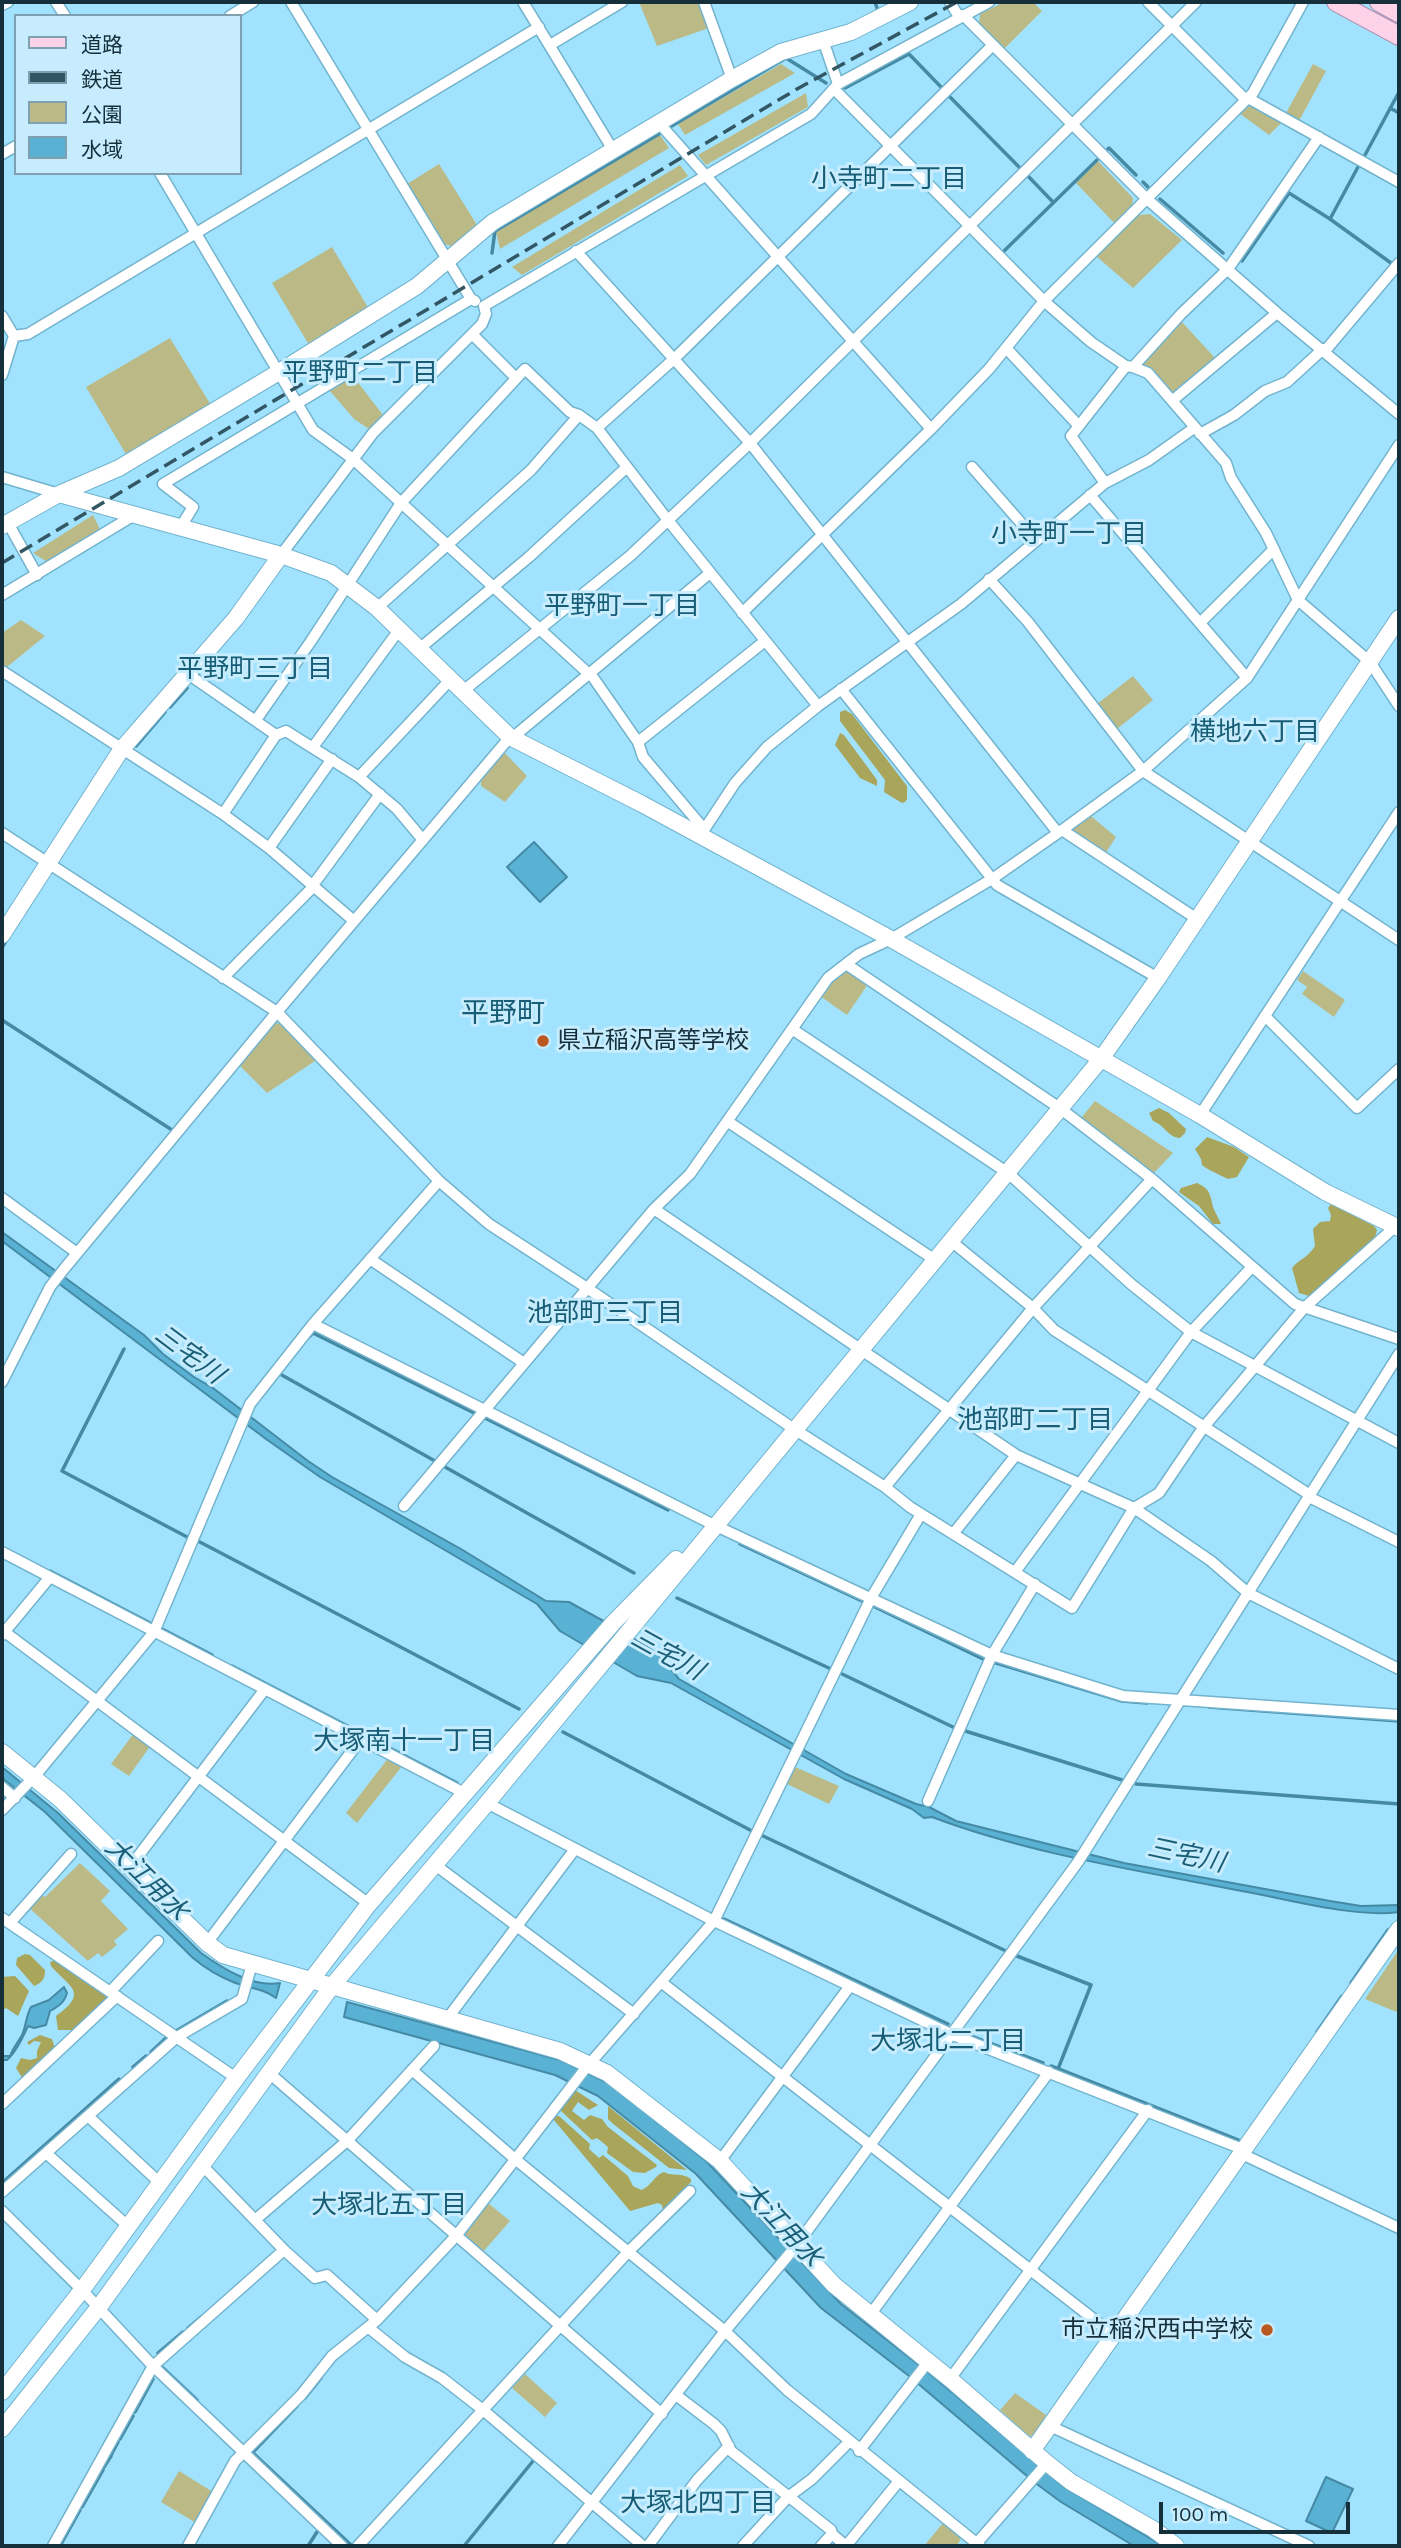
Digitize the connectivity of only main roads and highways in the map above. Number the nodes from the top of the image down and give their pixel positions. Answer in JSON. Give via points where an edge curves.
{"nodes":[{"id":1,"x":1336,"y":2,"type":"edge"},
{"id":2,"x":1379,"y":2,"type":"edge"},
{"id":3,"x":1399,"y":13,"type":"edge"},
{"id":4,"x":1399,"y":36,"type":"edge"}],
"edges":[{"from":1,"to":4,"type":"main road"},
{"from":2,"to":3,"type":"main road"}]}
